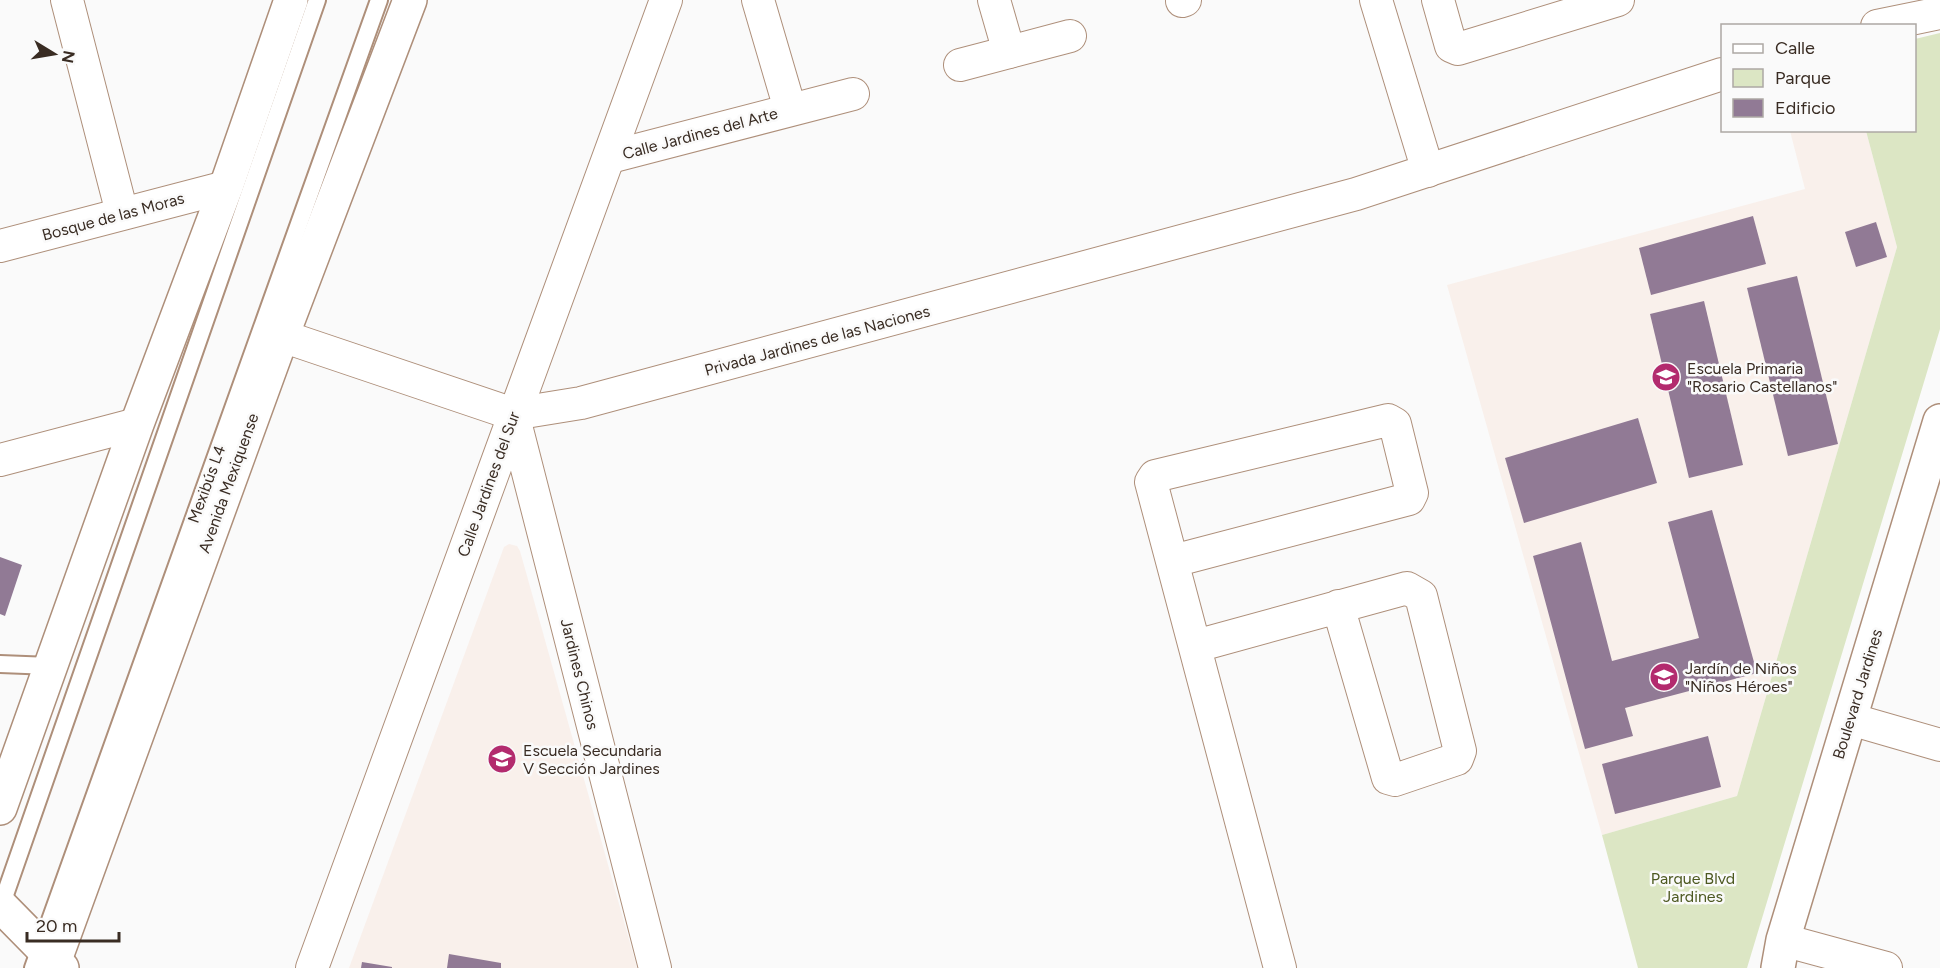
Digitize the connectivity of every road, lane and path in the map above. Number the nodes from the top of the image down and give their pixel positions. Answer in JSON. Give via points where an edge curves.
{"nodes":[{"id":1,"x":67,"y":0,"type":"edge"},
{"id":2,"x":291,"y":0,"type":"edge"},
{"id":3,"x":316,"y":0,"type":"edge"},
{"id":4,"x":379,"y":0,"type":"edge"},
{"id":5,"x":410,"y":0,"type":"edge"},
{"id":6,"x":666,"y":0,"type":"edge"},
{"id":7,"x":758,"y":0,"type":"edge"},
{"id":8,"x":994,"y":0,"type":"edge"},
{"id":9,"x":1376,"y":0,"type":"edge"},
{"id":10,"x":1438,"y":0,"type":"edge"},
{"id":11,"x":1618,"y":0,"type":"edge"},
{"id":12,"x":1940,"y":13,"type":"edge"},
{"id":13,"x":1887,"y":24,"type":"edge"},
{"id":14,"x":1070,"y":36,"type":"dead end"},
{"id":15,"x":1009,"y":52,"type":"junction"},
{"id":16,"x":960,"y":65,"type":"dead end"},
{"id":17,"x":1721,"y":74,"type":"edge"},
{"id":18,"x":853,"y":94,"type":"dead end"},
{"id":19,"x":790,"y":109,"type":"junction"},
{"id":20,"x":609,"y":157,"type":"junction"},
{"id":21,"x":1428,"y":171,"type":"junction"},
{"id":22,"x":226,"y":187,"type":"junction"},
{"id":23,"x":122,"y":213,"type":"junction"},
{"id":24,"x":0,"y":246,"type":"edge"},
{"id":25,"x":282,"y":336,"type":"junction"},
{"id":26,"x":513,"y":414,"type":"junction"},
{"id":27,"x":1940,"y":421,"type":"edge"},
{"id":28,"x":137,"y":424,"type":"junction"},
{"id":29,"x":0,"y":460,"type":"edge"},
{"id":30,"x":1173,"y":561,"type":"junction"},
{"id":31,"x":1338,"y":606,"type":"junction"},
{"id":32,"x":1196,"y":646,"type":"junction"},
{"id":33,"x":0,"y":664,"type":"edge"},
{"id":34,"x":51,"y":666,"type":"junction"},
{"id":35,"x":1850,"y":719,"type":"junction"},
{"id":36,"x":1940,"y":745,"type":"edge"},
{"id":37,"x":0,"y":808,"type":"edge"},
{"id":38,"x":0,"y":906,"type":"edge"},
{"id":39,"x":1780,"y":954,"type":"edge"},
{"id":40,"x":49,"y":962,"type":"edge"},
{"id":41,"x":312,"y":968,"type":"edge"},
{"id":42,"x":655,"y":968,"type":"edge"},
{"id":43,"x":1280,"y":968,"type":"edge"},
{"id":44,"x":1886,"y":968,"type":"edge"}],
"edges":[{"from":1,"to":23,"type":"street"},
{"from":2,"to":22,"type":"main road"},
{"from":3,"to":38,"type":"lane"},
{"from":4,"to":40,"type":"lane","name":"Mexibús L4"},
{"from":5,"to":25,"type":"main road","name":"Avenida Mexiquense"},
{"from":6,"to":20,"type":"street","name":"Calle Jardines del Sur"},
{"from":7,"to":19,"type":"street","name":"Calle Jardines del Arte"},
{"from":8,"to":15,"type":"street"},
{"from":9,"to":21,"type":"street"},
{"from":10,"to":11,"type":"street","via":[[1451,46],[1458,49]]},
{"from":12,"to":13,"type":"street"},
{"from":14,"to":15,"type":"street"},
{"from":15,"to":16,"type":"street"},
{"from":17,"to":21,"type":"street","name":"Privada Jardines de las Naciones"},
{"from":18,"to":19,"type":"street","name":"Calle Jardines del Arte"},
{"from":19,"to":20,"type":"street","name":"Calle Jardines del Arte"},
{"from":20,"to":26,"type":"street","name":"Calle Jardines del Sur"},
{"from":21,"to":26,"type":"street","name":"Privada Jardines de las Naciones","via":[[1356,194],[581,403]]},
{"from":22,"to":23,"type":"street","name":"Bosque de las Moras"},
{"from":22,"to":28,"type":"main road"},
{"from":23,"to":24,"type":"street","name":"Bosque de las Moras"},
{"from":25,"to":26,"type":"street","name":"Privada Jardines de las Naciones"},
{"from":25,"to":40,"type":"main road","name":"Avenida Mexiquense"},
{"from":26,"to":41,"type":"street","name":"Calle Jardines del Sur"},
{"from":26,"to":42,"type":"street","name":"Jardines Chinos"},
{"from":27,"to":35,"type":"main road","name":"Boulevard Jardines"},
{"from":28,"to":29,"type":"street"},
{"from":28,"to":34,"type":"main road"},
{"from":30,"to":30,"type":"street","via":[[1409,499],[1412,493],[1395,424],[1388,420],[1155,476],[1151,482]]},
{"from":30,"to":32,"type":"street"},
{"from":31,"to":31,"type":"street","via":[[1388,778],[1395,780],[1457,759],[1460,751],[1420,596],[1407,588]]},
{"from":31,"to":32,"type":"street"},
{"from":32,"to":43,"type":"street"},
{"from":33,"to":34,"type":"lane"},
{"from":34,"to":37,"type":"main road"},
{"from":35,"to":36,"type":"street"},
{"from":35,"to":39,"type":"main road","name":"Boulevard Jardines"},
{"from":38,"to":40,"type":"main road"},
{"from":39,"to":44,"type":"street"}]}
